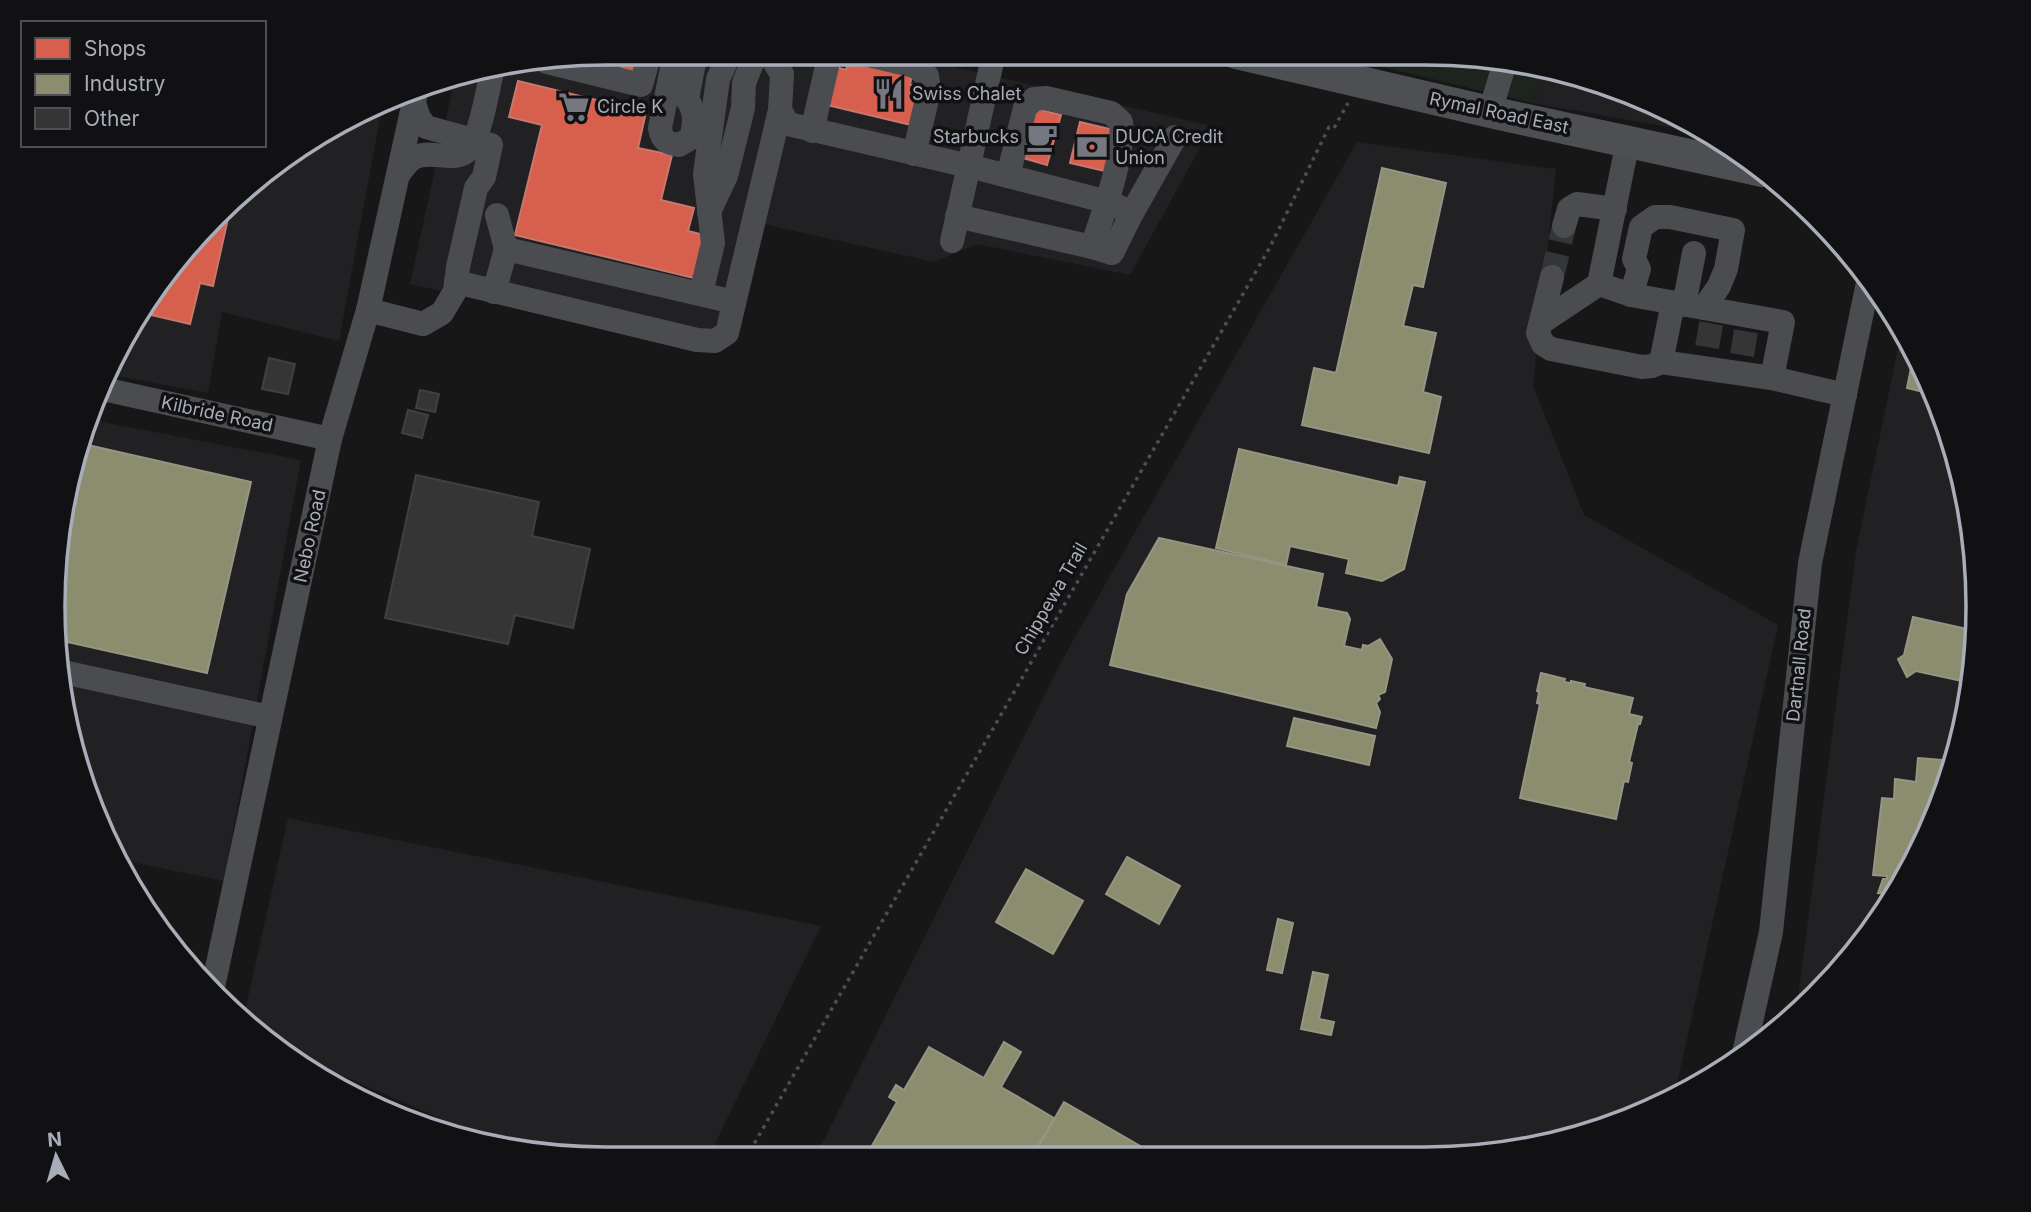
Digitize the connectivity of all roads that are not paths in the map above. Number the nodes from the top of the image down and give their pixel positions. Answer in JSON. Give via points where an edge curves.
{"nodes":[{"id":1,"x":646,"y":65,"type":"edge"},
{"id":2,"x":672,"y":65,"type":"edge"},
{"id":3,"x":694,"y":65,"type":"edge"},
{"id":4,"x":725,"y":65,"type":"edge"},
{"id":5,"x":751,"y":65,"type":"edge"},
{"id":6,"x":776,"y":65,"type":"edge"},
{"id":7,"x":827,"y":65,"type":"edge"},
{"id":8,"x":911,"y":65,"type":"edge"},
{"id":9,"x":991,"y":65,"type":"edge"},
{"id":10,"x":1287,"y":65,"type":"edge"},
{"id":11,"x":575,"y":66,"type":"edge"},
{"id":12,"x":1503,"y":70,"type":"edge"},
{"id":13,"x":490,"y":77,"type":"edge"},
{"id":14,"x":641,"y":85,"type":"junction"},
{"id":15,"x":667,"y":91,"type":"junction"},
{"id":16,"x":417,"y":99,"type":"edge"},
{"id":17,"x":415,"y":100,"type":"edge"},
{"id":18,"x":704,"y":110,"type":"junction"},
{"id":19,"x":780,"y":110,"type":"junction"},
{"id":20,"x":1490,"y":112,"type":"junction"},
{"id":21,"x":812,"y":131,"type":"junction"},
{"id":22,"x":1175,"y":137,"type":"dead end"},
{"id":23,"x":475,"y":139,"type":"junction"},
{"id":24,"x":1628,"y":141,"type":"junction"},
{"id":25,"x":914,"y":154,"type":"junction"},
{"id":26,"x":1736,"y":163,"type":"edge"},
{"id":27,"x":969,"y":166,"type":"junction"},
{"id":28,"x":398,"y":175,"type":"junction"},
{"id":29,"x":1008,"y":176,"type":"junction"},
{"id":30,"x":1108,"y":202,"type":"junction"},
{"id":31,"x":1615,"y":209,"type":"junction"},
{"id":32,"x":709,"y":212,"type":"junction"},
{"id":33,"x":1132,"y":213,"type":"junction"},
{"id":34,"x":497,"y":215,"type":"dead end"},
{"id":35,"x":957,"y":216,"type":"junction"},
{"id":36,"x":1564,"y":226,"type":"tunnel mouth"},
{"id":37,"x":952,"y":242,"type":"dead end"},
{"id":38,"x":1092,"y":247,"type":"junction"},
{"id":39,"x":506,"y":249,"type":"junction"},
{"id":40,"x":1694,"y":253,"type":"dead end"},
{"id":41,"x":1552,"y":277,"type":"tunnel mouth"},
{"id":42,"x":456,"y":282,"type":"junction"},
{"id":43,"x":1599,"y":284,"type":"junction"},
{"id":44,"x":494,"y":292,"type":"junction"},
{"id":45,"x":1865,"y":292,"type":"edge"},
{"id":46,"x":701,"y":293,"type":"junction"},
{"id":47,"x":1631,"y":295,"type":"junction"},
{"id":48,"x":734,"y":302,"type":"junction"},
{"id":49,"x":1697,"y":309,"type":"junction"},
{"id":50,"x":368,"y":310,"type":"junction"},
{"id":51,"x":1542,"y":322,"type":"junction"},
{"id":52,"x":1661,"y":362,"type":"junction"},
{"id":53,"x":1772,"y":378,"type":"junction"},
{"id":54,"x":110,"y":391,"type":"edge"},
{"id":55,"x":1845,"y":395,"type":"junction"},
{"id":56,"x":330,"y":439,"type":"junction"},
{"id":57,"x":69,"y":673,"type":"edge"},
{"id":58,"x":270,"y":717,"type":"junction"},
{"id":59,"x":215,"y":980,"type":"edge"},
{"id":60,"x":1747,"y":1040,"type":"edge"}],
"edges":[{"from":1,"to":14,"type":"street"},
{"from":2,"to":15,"type":"street"},
{"from":3,"to":18,"type":"street","via":[[687,99]]},
{"from":4,"to":18,"type":"street"},
{"from":5,"to":32,"type":"street","via":[[726,176]]},
{"from":6,"to":19,"type":"street","via":[[782,74]]},
{"from":7,"to":21,"type":"street"},
{"from":8,"to":25,"type":"street","via":[[927,76],[929,91]]},
{"from":9,"to":27,"type":"street"},
{"from":10,"to":20,"type":"main road","name":"Rymal Road East"},
{"from":11,"to":14,"type":"street"},
{"from":12,"to":20,"type":"street"},
{"from":13,"to":23,"type":"street"},
{"from":14,"to":15,"type":"street"},
{"from":15,"to":18,"type":"street","via":[[660,128],[667,143],[679,145],[691,138]]},
{"from":16,"to":23,"type":"street","via":[[419,118],[426,127]]},
{"from":17,"to":28,"type":"street","name":"Nebo Road"},
{"from":18,"to":32,"type":"street"},
{"from":19,"to":21,"type":"street","via":[[788,124]]},
{"from":19,"to":48,"type":"street"},
{"from":20,"to":24,"type":"main road","name":"Rymal Road East"},
{"from":21,"to":25,"type":"street"},
{"from":22,"to":33,"type":"street"},
{"from":23,"to":28,"type":"street","via":[[456,157],[412,158]]},
{"from":23,"to":42,"type":"street","via":[[491,145]]},
{"from":24,"to":26,"type":"main road","name":"Rymal Road East"},
{"from":24,"to":31,"type":"street"},
{"from":25,"to":27,"type":"street"},
{"from":27,"to":29,"type":"street"},
{"from":27,"to":35,"type":"street"},
{"from":28,"to":50,"type":"street","name":"Nebo Road"},
{"from":29,"to":30,"type":"street"},
{"from":29,"to":30,"type":"street","via":[[1025,108],[1034,99],[1111,113],[1121,122],[1123,135]]},
{"from":30,"to":33,"type":"street"},
{"from":30,"to":38,"type":"street"},
{"from":31,"to":36,"type":"street","via":[[1577,204],[1569,209]]},
{"from":31,"to":43,"type":"street"},
{"from":32,"to":46,"type":"street","via":[[713,243]]},
{"from":33,"to":38,"type":"street","via":[[1112,253]]},
{"from":34,"to":39,"type":"street"},
{"from":35,"to":37,"type":"street"},
{"from":35,"to":38,"type":"street"},
{"from":39,"to":44,"type":"street"},
{"from":39,"to":46,"type":"street"},
{"from":40,"to":49,"type":"street"},
{"from":41,"to":51,"type":"street"},
{"from":42,"to":44,"type":"street"},
{"from":42,"to":50,"type":"street","via":[[442,313],[423,324]]},
{"from":43,"to":47,"type":"street"},
{"from":43,"to":51,"type":"street"},
{"from":44,"to":48,"type":"street","via":[[715,341],[727,332]]},
{"from":45,"to":55,"type":"street","name":"Dartnall Road"},
{"from":46,"to":48,"type":"street"},
{"from":47,"to":49,"type":"street"},
{"from":47,"to":49,"type":"street","via":[[1639,269],[1634,259],[1641,227],[1648,221],[1670,217],[1733,230],[1719,286]]},
{"from":49,"to":52,"type":"street"},
{"from":49,"to":53,"type":"street","via":[[1748,321],[1783,322]]},
{"from":50,"to":56,"type":"street","name":"Nebo Road"},
{"from":51,"to":52,"type":"street","via":[[1538,333],[1551,349],[1642,367]]},
{"from":52,"to":53,"type":"street","via":[[1705,358],[1741,364]]},
{"from":53,"to":55,"type":"street"},
{"from":54,"to":56,"type":"street","name":"Kilbride Road"},
{"from":55,"to":60,"type":"street","name":"Dartnall Road","via":[[1810,563],[1771,932]]},
{"from":56,"to":58,"type":"street","name":"Nebo Road"},
{"from":57,"to":58,"type":"street"},
{"from":58,"to":59,"type":"street","name":"Nebo Road"}]}
